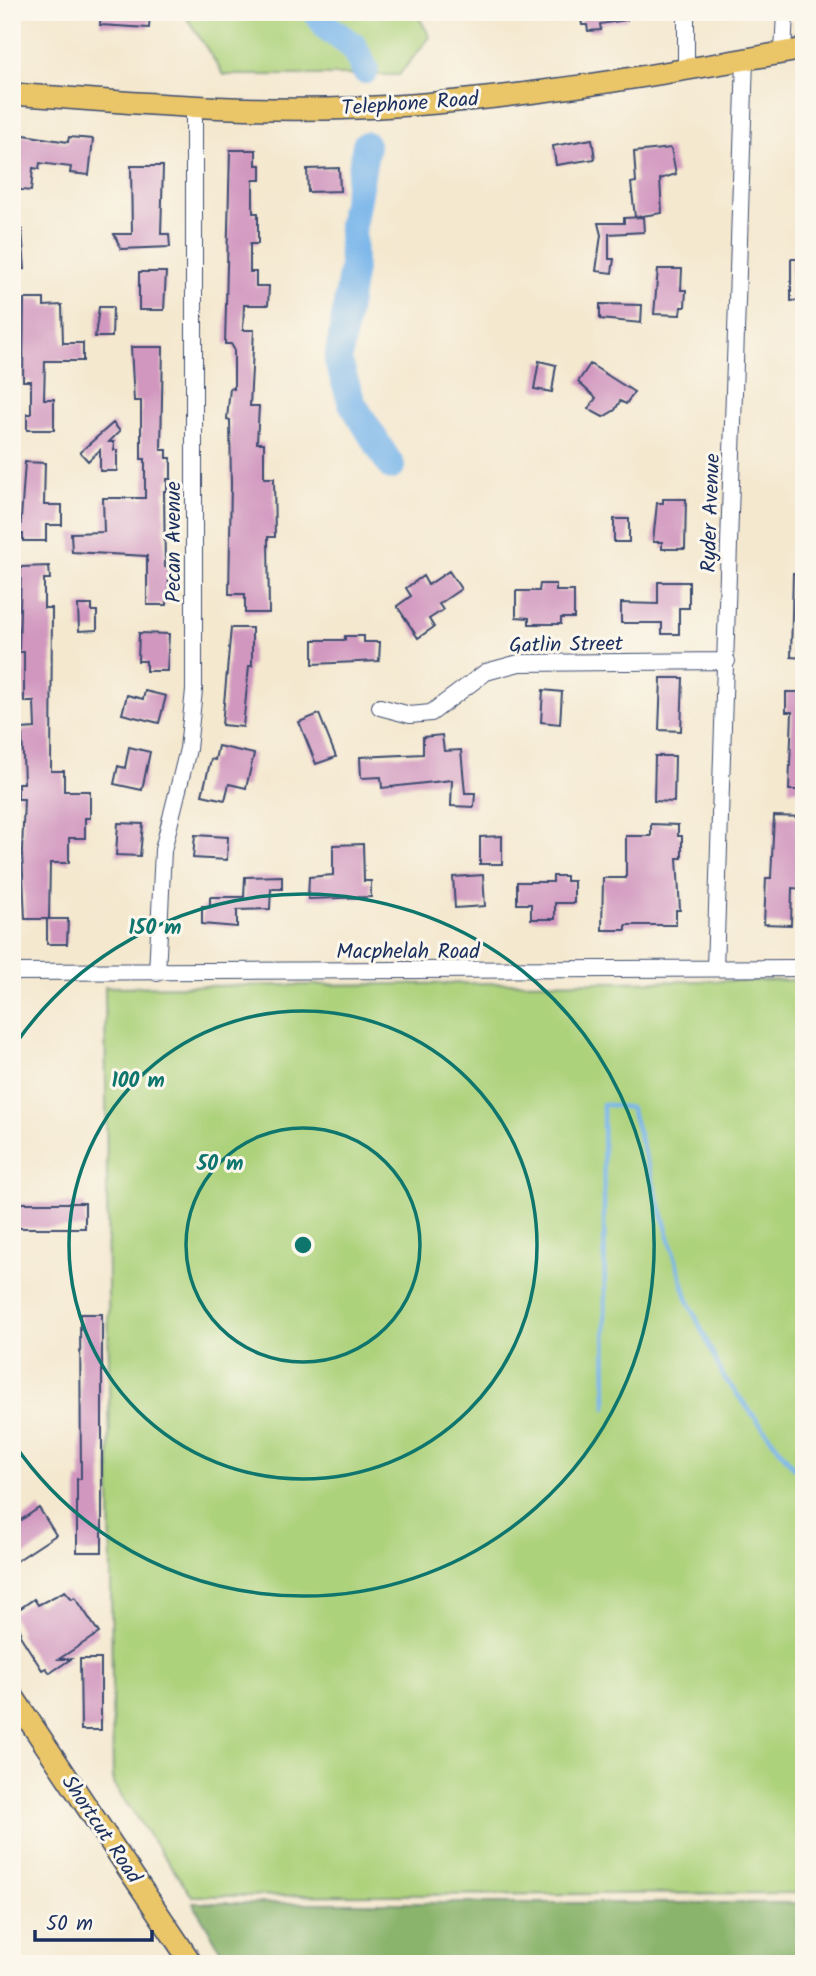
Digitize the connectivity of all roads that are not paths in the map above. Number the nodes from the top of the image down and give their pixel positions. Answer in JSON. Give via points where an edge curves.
{"nodes":[{"id":1,"x":686,"y":12,"type":"edge"},
{"id":2,"x":785,"y":12,"type":"edge"},
{"id":3,"x":793,"y":51,"type":"edge"},
{"id":4,"x":745,"y":59,"type":"junction"},
{"id":5,"x":687,"y":68,"type":"junction"},
{"id":6,"x":12,"y":94,"type":"edge"},
{"id":7,"x":194,"y":108,"type":"junction"},
{"id":8,"x":727,"y":661,"type":"junction"},
{"id":9,"x":380,"y":707,"type":"dead end"},
{"id":10,"x":715,"y":968,"type":"junction"},
{"id":11,"x":804,"y":968,"type":"edge"},
{"id":12,"x":12,"y":972,"type":"edge"},
{"id":13,"x":157,"y":973,"type":"junction"},
{"id":14,"x":12,"y":1695,"type":"edge"},
{"id":15,"x":192,"y":1964,"type":"edge"}],
"edges":[{"from":1,"to":5,"type":"street"},
{"from":2,"to":3,"type":"street"},
{"from":3,"to":4,"type":"main road","name":"Telephone Road"},
{"from":4,"to":5,"type":"main road","name":"Telephone Road"},
{"from":4,"to":8,"type":"street","name":"Ryder Avenue"},
{"from":5,"to":7,"type":"main road","name":"Telephone Road","via":[[435,103],[291,110]]},
{"from":6,"to":7,"type":"main road","name":"Telephone Road"},
{"from":7,"to":13,"type":"street","name":"Pecan Avenue","via":[[193,711],[163,850]]},
{"from":8,"to":9,"type":"street","name":"Gatlin Street","via":[[519,663],[486,672],[431,713],[410,715]]},
{"from":8,"to":10,"type":"street","name":"Ryder Avenue"},
{"from":10,"to":11,"type":"street","name":"Macphelah Road"},
{"from":10,"to":13,"type":"street","name":"Macphelah Road"},
{"from":12,"to":13,"type":"street","name":"Macphelah Road"},
{"from":14,"to":15,"type":"main road","name":"Shortcut Road"}]}
